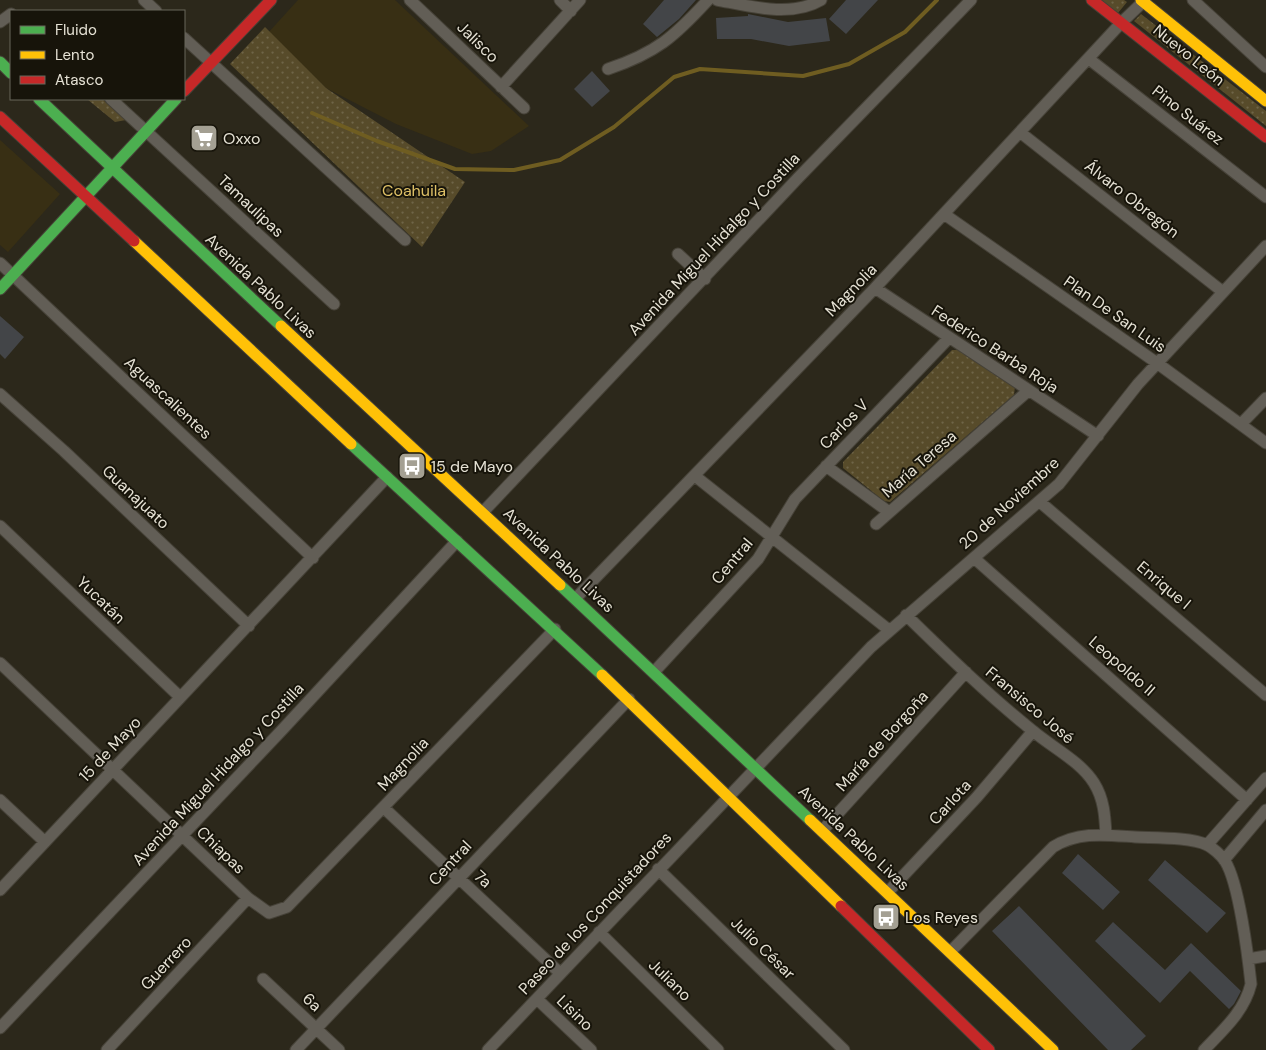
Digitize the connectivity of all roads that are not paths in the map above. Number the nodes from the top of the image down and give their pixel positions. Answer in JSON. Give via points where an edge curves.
{"nodes":[{"id":1,"x":144,"y":0,"type":"edge"},
{"id":2,"x":270,"y":0,"type":"edge"},
{"id":3,"x":410,"y":0,"type":"edge"},
{"id":4,"x":560,"y":0,"type":"edge"},
{"id":5,"x":580,"y":0,"type":"edge"},
{"id":6,"x":708,"y":0,"type":"edge"},
{"id":7,"x":717,"y":0,"type":"edge"},
{"id":8,"x":821,"y":0,"type":"edge"},
{"id":9,"x":970,"y":0,"type":"edge"},
{"id":10,"x":1092,"y":0,"type":"edge"},
{"id":11,"x":1193,"y":0,"type":"edge"},
{"id":12,"x":1143,"y":1,"type":"edge"},
{"id":13,"x":155,"y":10,"type":"edge"},
{"id":14,"x":571,"y":11,"type":"junction"},
{"id":15,"x":1122,"y":22,"type":"junction"},
{"id":16,"x":185,"y":39,"type":"edge"},
{"id":17,"x":1090,"y":59,"type":"junction"},
{"id":18,"x":0,"y":62,"type":"edge"},
{"id":19,"x":210,"y":63,"type":"junction"},
{"id":20,"x":1266,"y":67,"type":"edge"},
{"id":21,"x":608,"y":70,"type":"dead end"},
{"id":22,"x":10,"y":71,"type":"edge"},
{"id":23,"x":501,"y":87,"type":"junction"},
{"id":24,"x":185,"y":90,"type":"edge"},
{"id":25,"x":40,"y":100,"type":"edge"},
{"id":26,"x":111,"y":100,"type":"edge"},
{"id":27,"x":175,"y":100,"type":"edge"},
{"id":28,"x":1266,"y":101,"type":"edge"},
{"id":29,"x":524,"y":108,"type":"dead end"},
{"id":30,"x":0,"y":117,"type":"edge"},
{"id":31,"x":146,"y":131,"type":"junction"},
{"id":32,"x":1021,"y":133,"type":"junction"},
{"id":33,"x":1266,"y":137,"type":"edge"},
{"id":34,"x":111,"y":168,"type":"junction"},
{"id":35,"x":84,"y":196,"type":"junction"},
{"id":36,"x":1266,"y":197,"type":"edge"},
{"id":37,"x":944,"y":214,"type":"junction"},
{"id":38,"x":405,"y":240,"type":"dead end"},
{"id":39,"x":1266,"y":246,"type":"edge"},
{"id":40,"x":678,"y":254,"type":"dead end"},
{"id":41,"x":0,"y":263,"type":"edge"},
{"id":42,"x":14,"y":276,"type":"junction"},
{"id":43,"x":705,"y":279,"type":"junction"},
{"id":44,"x":875,"y":288,"type":"junction"},
{"id":45,"x":0,"y":289,"type":"edge"},
{"id":46,"x":1223,"y":292,"type":"junction"},
{"id":47,"x":334,"y":304,"type":"dead end"},
{"id":48,"x":948,"y":339,"type":"junction"},
{"id":49,"x":1157,"y":363,"type":"junction"},
{"id":50,"x":1028,"y":391,"type":"junction"},
{"id":51,"x":0,"y":394,"type":"edge"},
{"id":52,"x":1266,"y":398,"type":"edge"},
{"id":53,"x":1241,"y":424,"type":"junction"},
{"id":54,"x":1098,"y":436,"type":"junction"},
{"id":55,"x":1266,"y":443,"type":"edge"},
{"id":56,"x":826,"y":466,"type":"junction"},
{"id":57,"x":695,"y":476,"type":"junction"},
{"id":58,"x":387,"y":477,"type":"junction"},
{"id":59,"x":1040,"y":502,"type":"junction"},
{"id":60,"x":483,"y":512,"type":"junction"},
{"id":61,"x":889,"y":512,"type":"junction"},
{"id":62,"x":876,"y":524,"type":"dead end"},
{"id":63,"x":0,"y":526,"type":"edge"},
{"id":64,"x":772,"y":536,"type":"junction"},
{"id":65,"x":457,"y":541,"type":"junction"},
{"id":66,"x":313,"y":558,"type":"junction"},
{"id":67,"x":974,"y":558,"type":"junction"},
{"id":68,"x":576,"y":598,"type":"junction"},
{"id":69,"x":906,"y":615,"type":"junction"},
{"id":70,"x":249,"y":626,"type":"junction"},
{"id":71,"x":555,"y":629,"type":"junction"},
{"id":72,"x":889,"y":630,"type":"junction"},
{"id":73,"x":0,"y":663,"type":"edge"},
{"id":74,"x":654,"y":672,"type":"junction"},
{"id":75,"x":966,"y":672,"type":"junction"},
{"id":76,"x":1266,"y":695,"type":"edge"},
{"id":77,"x":180,"y":697,"type":"junction"},
{"id":78,"x":628,"y":699,"type":"junction"},
{"id":79,"x":1033,"y":732,"type":"junction"},
{"id":80,"x":755,"y":767,"type":"junction"},
{"id":81,"x":113,"y":770,"type":"junction"},
{"id":82,"x":1266,"y":778,"type":"edge"},
{"id":83,"x":726,"y":797,"type":"junction"},
{"id":84,"x":0,"y":800,"type":"edge"},
{"id":85,"x":1247,"y":800,"type":"junction"},
{"id":86,"x":384,"y":808,"type":"junction"},
{"id":87,"x":1265,"y":812,"type":"edge"},
{"id":88,"x":822,"y":831,"type":"junction"},
{"id":89,"x":182,"y":835,"type":"junction"},
{"id":90,"x":1106,"y":835,"type":"junction"},
{"id":91,"x":45,"y":842,"type":"junction"},
{"id":92,"x":1207,"y":845,"type":"junction"},
{"id":93,"x":1224,"y":860,"type":"junction"},
{"id":94,"x":658,"y":869,"type":"junction"},
{"id":95,"x":458,"y":879,"type":"junction"},
{"id":96,"x":0,"y":890,"type":"edge"},
{"id":97,"x":888,"y":892,"type":"junction"},
{"id":98,"x":248,"y":898,"type":"junction"},
{"id":99,"x":269,"y":913,"type":"joint"},
{"id":100,"x":599,"y":932,"type":"junction"},
{"id":101,"x":952,"y":951,"type":"junction"},
{"id":102,"x":1266,"y":956,"type":"edge"},
{"id":103,"x":1248,"y":959,"type":"junction"},
{"id":104,"x":560,"y":973,"type":"junction"},
{"id":105,"x":263,"y":979,"type":"dead end"},
{"id":106,"x":537,"y":999,"type":"junction"},
{"id":107,"x":0,"y":1028,"type":"edge"},
{"id":108,"x":316,"y":1028,"type":"junction"},
{"id":109,"x":107,"y":1050,"type":"edge"},
{"id":110,"x":296,"y":1050,"type":"edge"},
{"id":111,"x":338,"y":1050,"type":"edge"},
{"id":112,"x":488,"y":1050,"type":"edge"},
{"id":113,"x":591,"y":1050,"type":"edge"},
{"id":114,"x":718,"y":1050,"type":"edge"},
{"id":115,"x":844,"y":1050,"type":"edge"},
{"id":116,"x":988,"y":1050,"type":"edge"},
{"id":117,"x":1053,"y":1050,"type":"edge"},
{"id":118,"x":1204,"y":1050,"type":"edge"}],
"edges":[{"from":1,"to":13,"type":"street"},
{"from":2,"to":19,"type":"main road"},
{"from":3,"to":23,"type":"street","name":"Jalisco"},
{"from":4,"to":14,"type":"street"},
{"from":5,"to":14,"type":"street"},
{"from":6,"to":21,"type":"street","via":[[666,42],[631,62]]},
{"from":7,"to":8,"type":"street","via":[[799,9]]},
{"from":9,"to":43,"type":"street","name":"Avenida Miguel Hidalgo y Costilla"},
{"from":10,"to":15,"type":"main road","name":"Nuevo León"},
{"from":11,"to":20,"type":"street"},
{"from":12,"to":15,"type":"street","name":"Magnolia"},
{"from":12,"to":28,"type":"main road","name":"Nuevo León"},
{"from":14,"to":23,"type":"street"},
{"from":15,"to":17,"type":"street","name":"Magnolia"},
{"from":15,"to":33,"type":"main road","name":"Nuevo León"},
{"from":16,"to":19,"type":"street"},
{"from":17,"to":32,"type":"street","name":"Magnolia"},
{"from":17,"to":36,"type":"street","name":"Pino Suárez"},
{"from":18,"to":22,"type":"main road"},
{"from":19,"to":24,"type":"main road"},
{"from":19,"to":38,"type":"street"},
{"from":23,"to":29,"type":"street","name":"Jalisco"},
{"from":25,"to":34,"type":"main road","name":"Avenida Pablo Livas"},
{"from":26,"to":31,"type":"street","name":"Tamaulipas"},
{"from":27,"to":31,"type":"main road"},
{"from":30,"to":35,"type":"main road"},
{"from":31,"to":34,"type":"main road"},
{"from":31,"to":47,"type":"street","name":"Tamaulipas"},
{"from":32,"to":37,"type":"street","name":"Magnolia"},
{"from":32,"to":46,"type":"street","name":"Álvaro Obregón"},
{"from":34,"to":35,"type":"main road"},
{"from":34,"to":60,"type":"main road","name":"Avenida Pablo Livas"},
{"from":35,"to":42,"type":"main road"},
{"from":35,"to":58,"type":"main road"},
{"from":37,"to":44,"type":"street","name":"Magnolia"},
{"from":37,"to":49,"type":"street","name":"Plan De San Luis"},
{"from":39,"to":46,"type":"street","name":"20 de Noviembre"},
{"from":40,"to":43,"type":"street"},
{"from":41,"to":42,"type":"street","name":"Aguascalientes"},
{"from":42,"to":45,"type":"main road"},
{"from":42,"to":66,"type":"street","name":"Aguascalientes"},
{"from":43,"to":60,"type":"street","name":"Avenida Miguel Hidalgo y Costilla"},
{"from":44,"to":48,"type":"street","name":"Federico Barba Roja"},
{"from":44,"to":57,"type":"street","name":"Magnolia"},
{"from":46,"to":49,"type":"street","name":"20 de Noviembre"},
{"from":48,"to":50,"type":"street","name":"Federico Barba Roja"},
{"from":48,"to":56,"type":"street","name":"Carlos V"},
{"from":49,"to":53,"type":"street","name":"Plan De San Luis"},
{"from":49,"to":54,"type":"street","name":"20 de Noviembre"},
{"from":50,"to":54,"type":"street","name":"Federico Barba Roja"},
{"from":50,"to":61,"type":"street","name":"María Teresa"},
{"from":51,"to":70,"type":"street","name":"Guanajuato"},
{"from":52,"to":53,"type":"street"},
{"from":53,"to":55,"type":"street","name":"Plan De San Luis"},
{"from":54,"to":59,"type":"street","name":"20 de Noviembre"},
{"from":56,"to":61,"type":"street","name":"María Teresa"},
{"from":56,"to":64,"type":"street","name":"Carlos V","via":[[795,499]]},
{"from":57,"to":64,"type":"street"},
{"from":57,"to":68,"type":"street","name":"Magnolia"},
{"from":58,"to":65,"type":"main road"},
{"from":58,"to":66,"type":"street","name":"15 de Mayo"},
{"from":59,"to":67,"type":"street","name":"20 de Noviembre"},
{"from":59,"to":76,"type":"street","name":"Enrique I"},
{"from":60,"to":68,"type":"main road","name":"Avenida Pablo Livas"},
{"from":61,"to":62,"type":"street"},
{"from":63,"to":77,"type":"street","name":"Yucatán"},
{"from":64,"to":72,"type":"street"},
{"from":64,"to":74,"type":"street","name":"Central","via":[[758,559]]},
{"from":65,"to":71,"type":"main road"},
{"from":65,"to":89,"type":"street","name":"Avenida Miguel Hidalgo y Costilla"},
{"from":66,"to":70,"type":"street","name":"15 de Mayo"},
{"from":67,"to":69,"type":"street","name":"20 de Noviembre"},
{"from":67,"to":85,"type":"street","name":"Leopoldo II"},
{"from":68,"to":74,"type":"main road","name":"Avenida Pablo Livas"},
{"from":69,"to":72,"type":"street","name":"20 de Noviembre"},
{"from":69,"to":75,"type":"street","name":"Fransisco José"},
{"from":70,"to":77,"type":"street","name":"15 de Mayo"},
{"from":71,"to":78,"type":"main road"},
{"from":71,"to":86,"type":"street","name":"Magnolia"},
{"from":72,"to":80,"type":"street","name":"20 de Noviembre"},
{"from":73,"to":81,"type":"street","name":"Chiapas"},
{"from":74,"to":80,"type":"main road","name":"Avenida Pablo Livas"},
{"from":75,"to":79,"type":"street","name":"Fransisco José"},
{"from":75,"to":88,"type":"street","name":"María de Borgoña"},
{"from":77,"to":81,"type":"street","name":"15 de Mayo"},
{"from":78,"to":83,"type":"main road"},
{"from":78,"to":95,"type":"street","name":"Central"},
{"from":79,"to":90,"type":"street","name":"Fransisco José","via":[[1093,781],[1104,809]]},
{"from":79,"to":97,"type":"street","name":"Carlota"},
{"from":80,"to":83,"type":"street","name":"Paseo de los Conquistadores"},
{"from":80,"to":88,"type":"main road","name":"Avenida Pablo Livas"},
{"from":81,"to":89,"type":"street","name":"Chiapas"},
{"from":81,"to":91,"type":"street","name":"15 de Mayo"},
{"from":82,"to":85,"type":"street"},
{"from":83,"to":94,"type":"street","name":"Paseo de los Conquistadores"},
{"from":83,"to":116,"type":"main road"},
{"from":84,"to":91,"type":"street"},
{"from":85,"to":92,"type":"street"},
{"from":86,"to":95,"type":"street","name":"7a"},
{"from":86,"to":99,"type":"street","name":"Magnolia","via":[[287,908]]},
{"from":87,"to":93,"type":"street"},
{"from":88,"to":97,"type":"main road","name":"Avenida Pablo Livas"},
{"from":89,"to":98,"type":"street","name":"Chiapas"},
{"from":89,"to":107,"type":"street","name":"Avenida Miguel Hidalgo y Costilla"},
{"from":90,"to":92,"type":"street"},
{"from":90,"to":101,"type":"street","via":[[1080,835],[1053,847]]},
{"from":91,"to":96,"type":"street","name":"15 de Mayo"},
{"from":92,"to":93,"type":"street"},
{"from":93,"to":103,"type":"street","via":[[1232,878]]},
{"from":94,"to":100,"type":"street","name":"Paseo de los Conquistadores"},
{"from":94,"to":115,"type":"street","name":"Julio César"},
{"from":95,"to":104,"type":"street","name":"7a"},
{"from":95,"to":108,"type":"street","name":"Central"},
{"from":97,"to":101,"type":"main road","name":"Avenida Pablo Livas"},
{"from":98,"to":99,"type":"street","name":"Chiapas"},
{"from":98,"to":109,"type":"street","name":"Guerrero"},
{"from":100,"to":104,"type":"street","name":"Paseo de los Conquistadores"},
{"from":100,"to":114,"type":"street","name":"Juliano"},
{"from":101,"to":117,"type":"main road","name":"Avenida Pablo Livas"},
{"from":102,"to":103,"type":"street"},
{"from":103,"to":118,"type":"street","via":[[1251,984],[1247,999]]},
{"from":104,"to":106,"type":"street","name":"Paseo de los Conquistadores"},
{"from":105,"to":108,"type":"street","name":"6a"},
{"from":106,"to":112,"type":"street","name":"Paseo de los Conquistadores"},
{"from":106,"to":113,"type":"street","name":"Lisino"},
{"from":108,"to":110,"type":"street","name":"Central"},
{"from":108,"to":111,"type":"street","name":"6a"}]}
